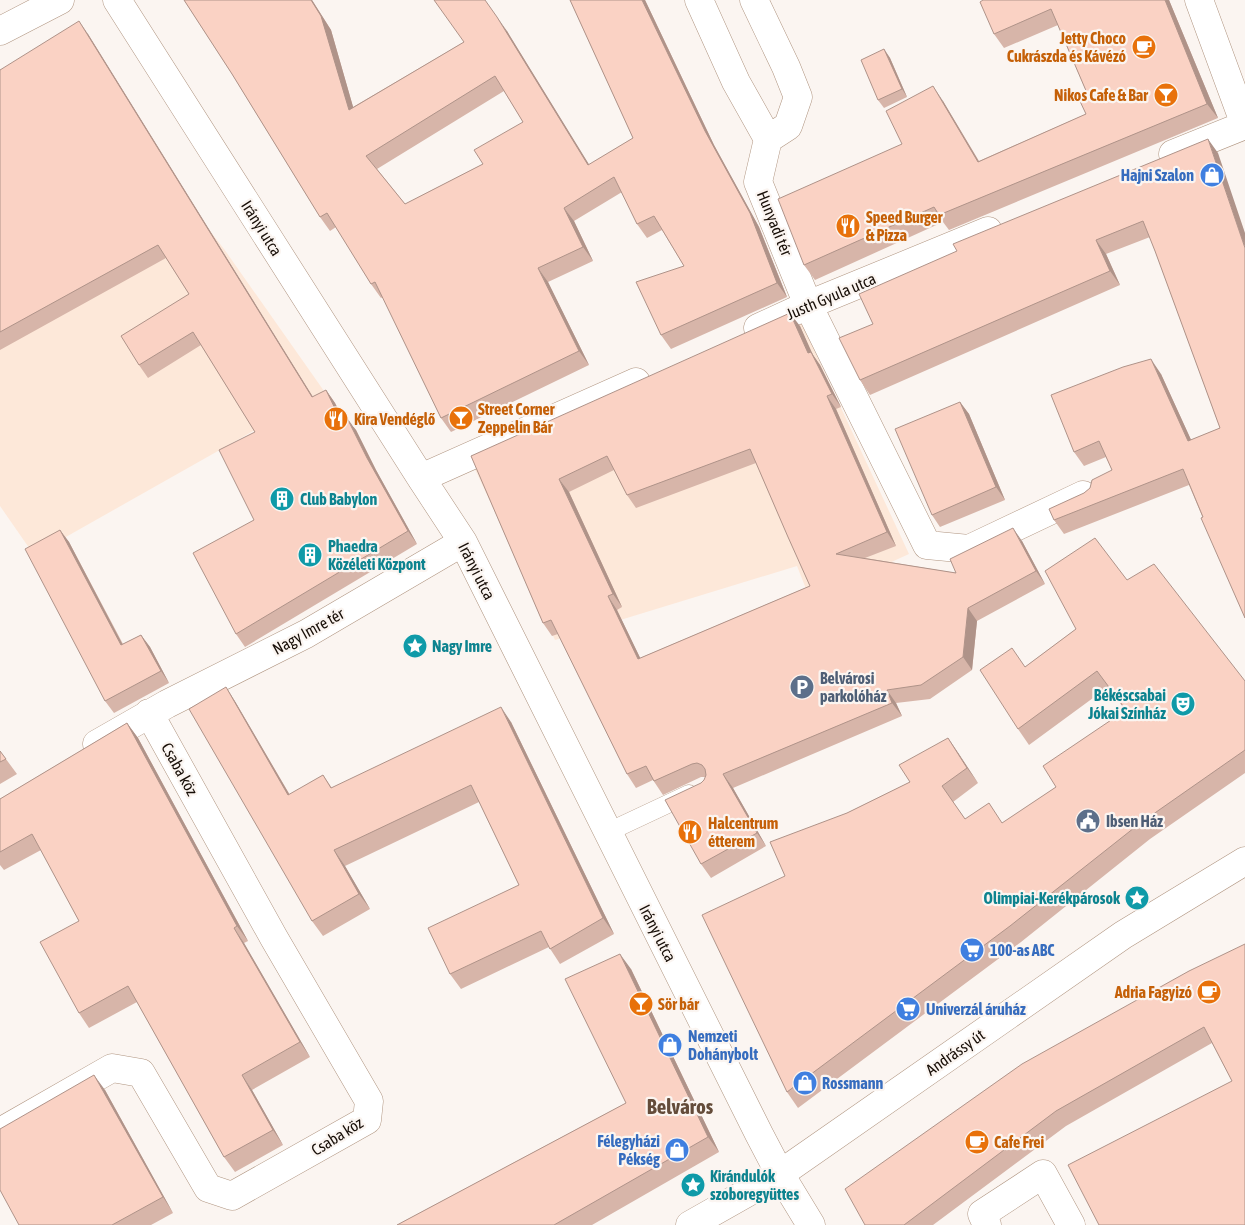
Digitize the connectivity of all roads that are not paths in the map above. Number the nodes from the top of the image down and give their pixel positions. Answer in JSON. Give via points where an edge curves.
{"nodes":[{"id":1,"x":60,"y":0,"type":"edge"},
{"id":2,"x":117,"y":0,"type":"edge"},
{"id":3,"x":699,"y":0,"type":"edge"},
{"id":4,"x":754,"y":0,"type":"edge"},
{"id":5,"x":1199,"y":0,"type":"edge"},
{"id":6,"x":0,"y":31,"type":"edge"},
{"id":7,"x":1245,"y":125,"type":"edge"},
{"id":8,"x":768,"y":139,"type":"junction"},
{"id":9,"x":1152,"y":162,"type":"edge"},
{"id":10,"x":1007,"y":223,"type":"edge"},
{"id":11,"x":808,"y":305,"type":"junction"},
{"id":12,"x":736,"y":337,"type":"edge"},
{"id":13,"x":655,"y":374,"type":"edge"},
{"id":14,"x":421,"y":478,"type":"junction"},
{"id":15,"x":1086,"y":493,"type":"edge"},
{"id":16,"x":463,"y":542,"type":"junction"},
{"id":17,"x":149,"y":713,"type":"junction"},
{"id":18,"x":75,"y":758,"type":"edge"},
{"id":19,"x":704,"y":787,"type":"edge"},
{"id":20,"x":608,"y":832,"type":"junction"},
{"id":21,"x":1245,"y":861,"type":"edge"},
{"id":22,"x":0,"y":1132,"type":"edge"},
{"id":23,"x":780,"y":1174,"type":"junction"},
{"id":24,"x":690,"y":1225,"type":"edge"},
{"id":25,"x":811,"y":1225,"type":"edge"},
{"id":26,"x":987,"y":1225,"type":"edge"},
{"id":27,"x":1071,"y":1225,"type":"edge"}],
"edges":[{"from":1,"to":6,"type":"street"},
{"from":2,"to":14,"type":"street","name":"Irányi utca"},
{"from":3,"to":8,"type":"street","via":[[736,82]]},
{"from":4,"to":8,"type":"street","via":[[798,97],[788,126]]},
{"from":5,"to":7,"type":"street"},
{"from":7,"to":9,"type":"street"},
{"from":8,"to":11,"type":"street","name":"Hunyadi tér","via":[[758,182]]},
{"from":10,"to":11,"type":"street","name":"Justh Gyula utca"},
{"from":11,"to":12,"type":"street","name":"Justh Gyula utca"},
{"from":11,"to":15,"type":"street","name":"Hunyadi tér","via":[[927,545],[969,549]]},
{"from":13,"to":14,"type":"street"},
{"from":14,"to":16,"type":"street","name":"Irányi utca"},
{"from":16,"to":17,"type":"street","name":"Nagy Imre tér","via":[[306,634]]},
{"from":16,"to":20,"type":"street","name":"Irányi utca"},
{"from":17,"to":18,"type":"street","name":"Nagy Imre tér"},
{"from":17,"to":22,"type":"street","name":"Csaba köz","via":[[369,1101],[367,1120],[232,1196],[208,1188],[141,1073],[112,1068]]},
{"from":19,"to":20,"type":"lane"},
{"from":20,"to":23,"type":"street","name":"Irányi utca"},
{"from":21,"to":23,"type":"street","name":"Andrássy út","via":[[1123,935]]},
{"from":23,"to":24,"type":"street","name":"Andrássy út"},
{"from":23,"to":25,"type":"street","name":"Irányi utca"},
{"from":26,"to":27,"type":"street","via":[[982,1214],[1042,1174]]}]}
